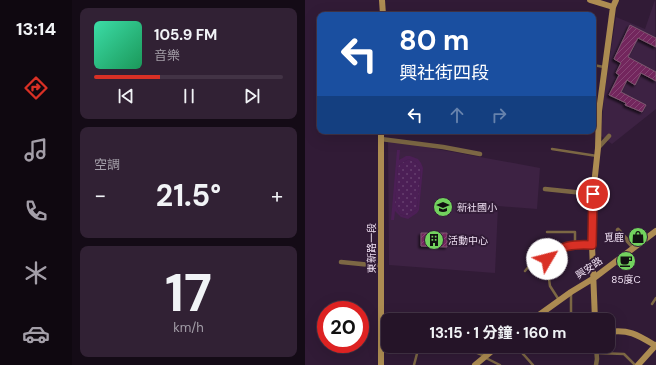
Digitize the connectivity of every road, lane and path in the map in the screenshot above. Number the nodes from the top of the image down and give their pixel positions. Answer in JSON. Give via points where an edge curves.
{"nodes":[{"id":1,"x":382,"y":0,"type":"edge"},
{"id":2,"x":590,"y":0,"type":"edge"},
{"id":3,"x":615,"y":0,"type":"edge"},
{"id":4,"x":613,"y":7,"type":"junction"},
{"id":5,"x":383,"y":12,"type":"edge"},
{"id":6,"x":596,"y":66,"type":"edge"},
{"id":7,"x":604,"y":67,"type":"junction"},
{"id":8,"x":596,"y":111,"type":"edge"},
{"id":9,"x":381,"y":134,"type":"edge"},
{"id":10,"x":609,"y":136,"type":"dead end"},
{"id":11,"x":381,"y":139,"type":"junction"},
{"id":12,"x":598,"y":148,"type":"junction"},
{"id":13,"x":552,"y":149,"type":"dead end"},
{"id":14,"x":480,"y":154,"type":"dead end"},
{"id":15,"x":597,"y":156,"type":"junction"},
{"id":16,"x":545,"y":189,"type":"dead end"},
{"id":17,"x":593,"y":194,"type":"junction"},
{"id":18,"x":618,"y":230,"type":"dead end"},
{"id":19,"x":656,"y":231,"type":"edge"},
{"id":20,"x":547,"y":232,"type":"dead end"},
{"id":21,"x":575,"y":245,"type":"junction"},
{"id":22,"x":592,"y":245,"type":"junction"},
{"id":23,"x":541,"y":246,"type":"dead end"},
{"id":24,"x":634,"y":248,"type":"junction"},
{"id":25,"x":536,"y":258,"type":"junction"},
{"id":26,"x":341,"y":262,"type":"dead end"},
{"id":27,"x":547,"y":262,"type":"junction"},
{"id":28,"x":381,"y":266,"type":"junction"},
{"id":29,"x":525,"y":271,"type":"dead end"},
{"id":30,"x":594,"y":278,"type":"junction"},
{"id":31,"x":571,"y":292,"type":"junction"},
{"id":32,"x":656,"y":298,"type":"edge"},
{"id":33,"x":559,"y":300,"type":"junction"},
{"id":34,"x":652,"y":304,"type":"dead end"},
{"id":35,"x":541,"y":313,"type":"edge"},
{"id":36,"x":571,"y":313,"type":"edge"},
{"id":37,"x":595,"y":313,"type":"edge"},
{"id":38,"x":615,"y":332,"type":"edge"},
{"id":39,"x":656,"y":346,"type":"edge"},
{"id":40,"x":417,"y":353,"type":"edge"},
{"id":41,"x":476,"y":353,"type":"edge"},
{"id":42,"x":490,"y":353,"type":"edge"},
{"id":43,"x":597,"y":353,"type":"joint"},
{"id":44,"x":522,"y":354,"type":"edge"},
{"id":45,"x":485,"y":357,"type":"junction"},
{"id":46,"x":381,"y":365,"type":"edge"},
{"id":47,"x":414,"y":365,"type":"edge"},
{"id":48,"x":475,"y":365,"type":"edge"},
{"id":49,"x":500,"y":365,"type":"edge"},
{"id":50,"x":533,"y":365,"type":"edge"},
{"id":51,"x":596,"y":365,"type":"edge"},
{"id":52,"x":636,"y":365,"type":"edge"}],
"edges":[{"from":1,"to":5,"type":"street"},
{"from":2,"to":4,"type":"street"},
{"from":3,"to":4,"type":"street"},
{"from":4,"to":7,"type":"street"},
{"from":6,"to":7,"type":"lane"},
{"from":7,"to":8,"type":"street"},
{"from":8,"to":12,"type":"street"},
{"from":9,"to":11,"type":"street","name":"東新路一段"},
{"from":10,"to":12,"type":"street"},
{"from":11,"to":14,"type":"street"},
{"from":11,"to":28,"type":"street","name":"東新路一段"},
{"from":12,"to":15,"type":"street"},
{"from":13,"to":15,"type":"lane"},
{"from":15,"to":17,"type":"street"},
{"from":16,"to":17,"type":"street"},
{"from":17,"to":22,"type":"street"},
{"from":18,"to":24,"type":"street"},
{"from":19,"to":24,"type":"street","name":"興安路"},
{"from":20,"to":21,"type":"lane","via":[[575,232]]},
{"from":21,"to":22,"type":"lane"},
{"from":21,"to":27,"type":"lane","via":[[552,252]]},
{"from":22,"to":30,"type":"street"},
{"from":23,"to":25,"type":"lane"},
{"from":24,"to":30,"type":"street","name":"興安路"},
{"from":25,"to":27,"type":"lane"},
{"from":25,"to":29,"type":"lane"},
{"from":26,"to":28,"type":"street"},
{"from":27,"to":33,"type":"lane","via":[[550,286]]},
{"from":28,"to":46,"type":"street","name":"東新路一段"},
{"from":30,"to":31,"type":"street","name":"興安路"},
{"from":30,"to":37,"type":"street"},
{"from":31,"to":33,"type":"street","name":"興安路"},
{"from":31,"to":36,"type":"lane"},
{"from":32,"to":34,"type":"lane"},
{"from":33,"to":35,"type":"street","name":"興安路"},
{"from":38,"to":39,"type":"street","via":[[637,334]]},
{"from":39,"to":52,"type":"street"},
{"from":40,"to":47,"type":"lane"},
{"from":41,"to":45,"type":"lane"},
{"from":42,"to":45,"type":"street"},
{"from":43,"to":51,"type":"street"},
{"from":43,"to":52,"type":"lane","via":[[624,354]]},
{"from":44,"to":50,"type":"lane"},
{"from":45,"to":48,"type":"street"},
{"from":45,"to":49,"type":"lane"}]}
